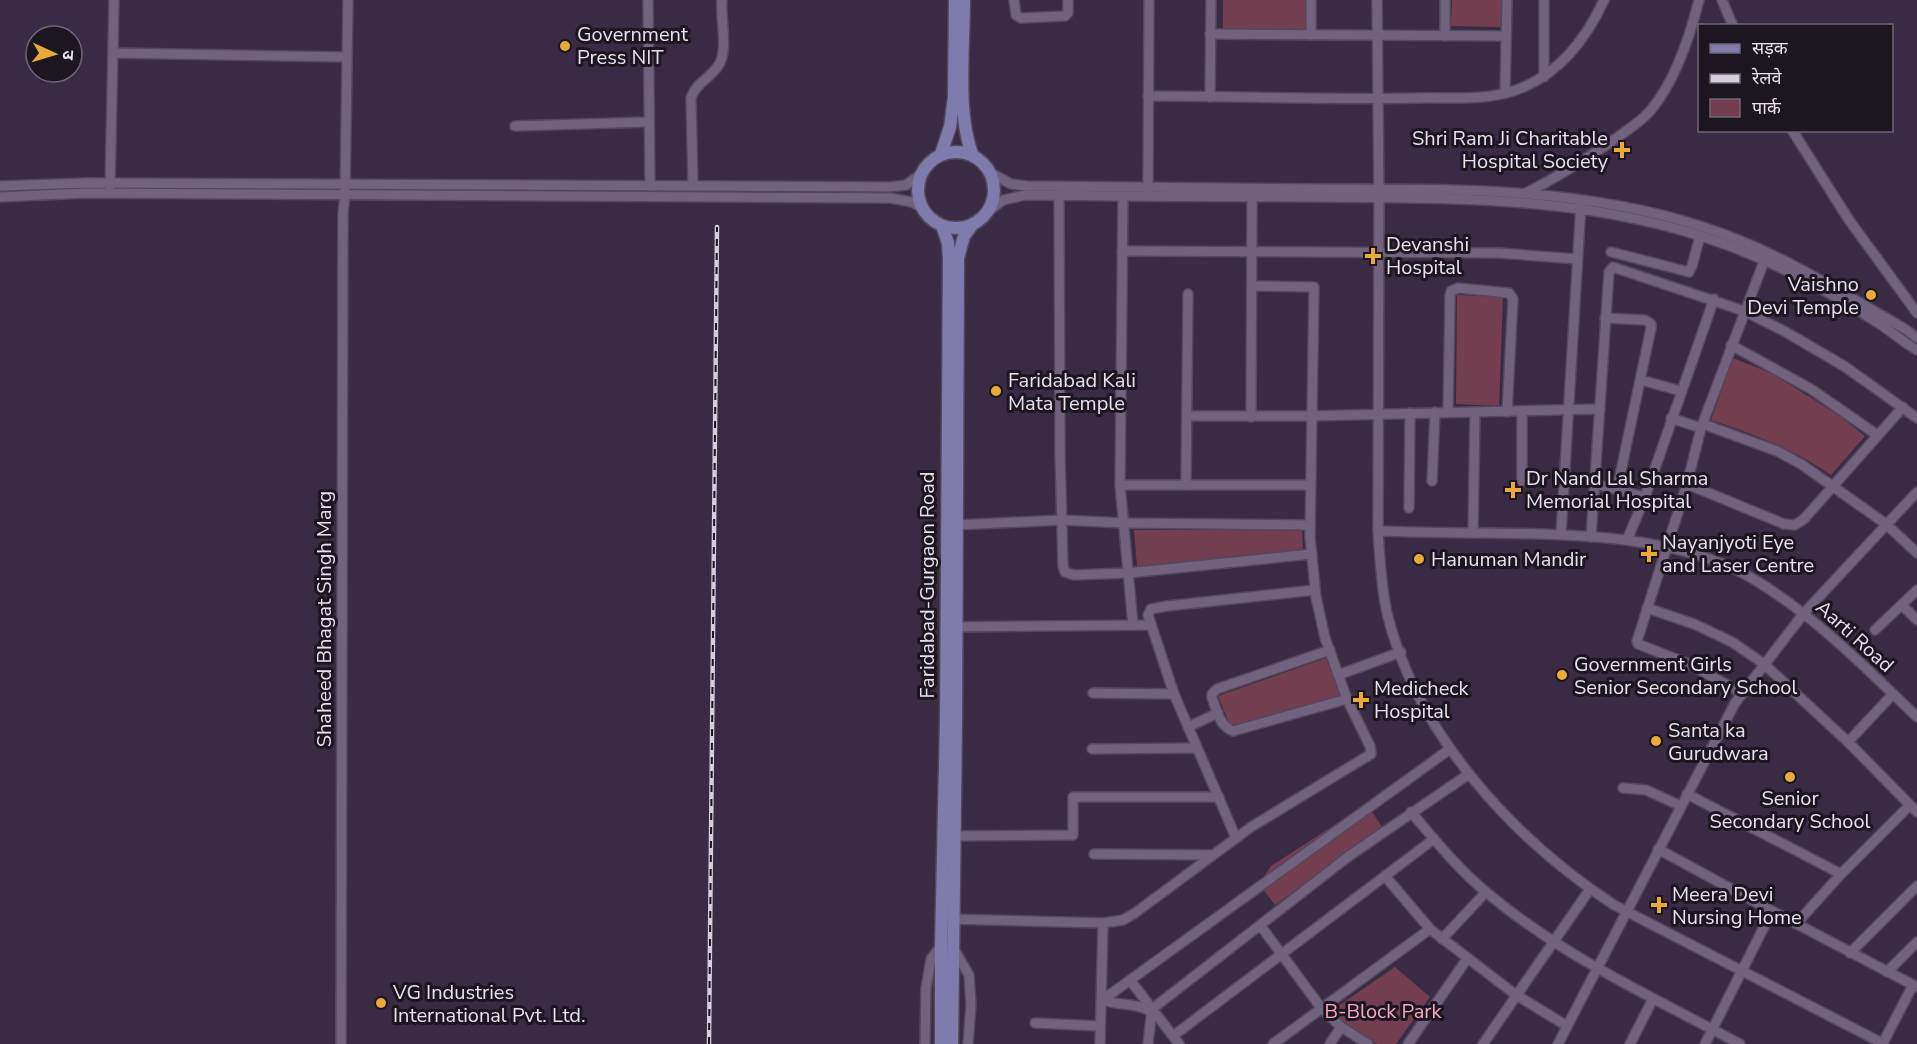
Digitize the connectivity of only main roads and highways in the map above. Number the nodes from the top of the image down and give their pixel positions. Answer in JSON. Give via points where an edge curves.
{"nodes":[{"id":1,"x":955,"y":0,"type":"edge"},
{"id":2,"x":964,"y":0,"type":"edge"},
{"id":3,"x":941,"y":154,"type":"junction"},
{"id":4,"x":973,"y":156,"type":"junction"},
{"id":5,"x":973,"y":224,"type":"junction"},
{"id":6,"x":942,"y":226,"type":"junction"},
{"id":7,"x":951,"y":627,"type":"junction"},
{"id":8,"x":947,"y":919,"type":"junction"},
{"id":9,"x":947,"y":1007,"type":"junction"},
{"id":10,"x":941,"y":1044,"type":"edge"},
{"id":11,"x":952,"y":1044,"type":"edge"}],
"edges":[{"from":1,"to":3,"type":"main road","via":[[954,97]]},
{"from":2,"to":4,"type":"main road","via":[[963,106]]},
{"from":3,"to":4,"type":"main road","via":[[954,151]]},
{"from":3,"to":6,"type":"main road","via":[[921,175],[918,192],[921,207]]},
{"from":4,"to":5,"type":"main road","via":[[991,174],[994,188],[992,203]]},
{"from":5,"to":6,"type":"main road"},
{"from":5,"to":7,"type":"main road","name":"Faridabad-Gurgaon Road","via":[[964,236],[958,258],[956,525]]},
{"from":6,"to":7,"type":"main road","name":"Faridabad-Gurgaon Road","via":[[949,259]]},
{"from":7,"to":8,"type":"main road","name":"Faridabad-Gurgaon Road"},
{"from":7,"to":8,"type":"main road","name":"Faridabad-Gurgaon Road","via":[[954,836]]},
{"from":8,"to":9,"type":"main road"},
{"from":9,"to":10,"type":"main road"},
{"from":9,"to":11,"type":"main road"}]}
